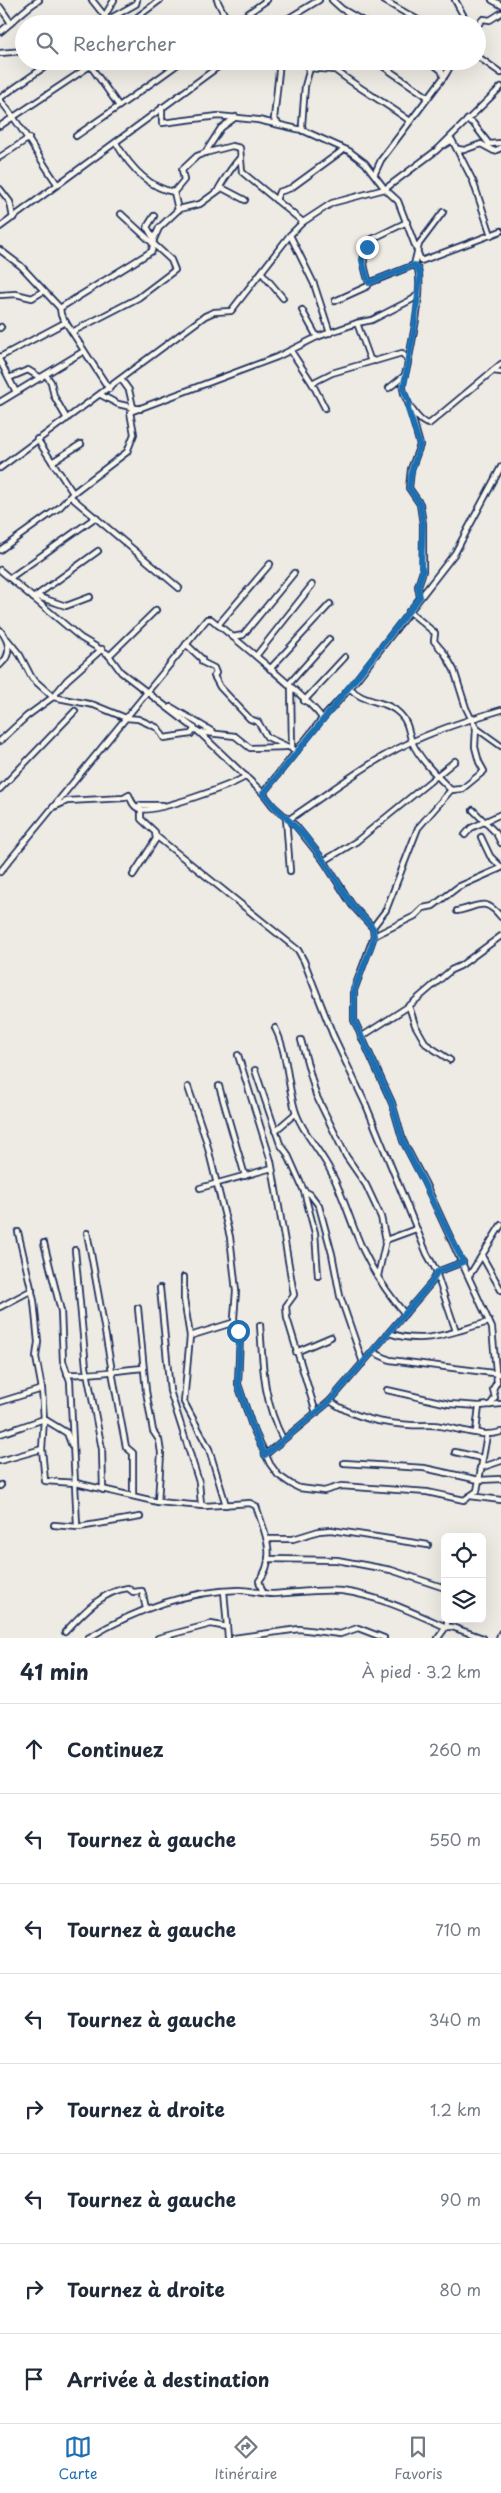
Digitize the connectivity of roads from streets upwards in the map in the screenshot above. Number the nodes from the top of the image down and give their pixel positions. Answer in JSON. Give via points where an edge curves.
{"nodes":[{"id":1,"x":39,"y":0,"type":"edge"},
{"id":2,"x":92,"y":0,"type":"edge"},
{"id":3,"x":114,"y":0,"type":"edge"},
{"id":4,"x":137,"y":0,"type":"edge"},
{"id":5,"x":160,"y":0,"type":"edge"},
{"id":6,"x":216,"y":0,"type":"edge"},
{"id":7,"x":267,"y":0,"type":"edge"},
{"id":8,"x":319,"y":0,"type":"edge"},
{"id":9,"x":332,"y":0,"type":"edge"},
{"id":10,"x":383,"y":0,"type":"edge"},
{"id":11,"x":455,"y":0,"type":"edge"},
{"id":12,"x":492,"y":0,"type":"edge"},
{"id":13,"x":501,"y":5,"type":"edge"},
{"id":14,"x":0,"y":7,"type":"edge"},
{"id":15,"x":501,"y":13,"type":"edge"},
{"id":16,"x":17,"y":15,"type":"edge"},
{"id":17,"x":103,"y":15,"type":"edge"},
{"id":18,"x":109,"y":15,"type":"edge"},
{"id":19,"x":116,"y":15,"type":"edge"},
{"id":20,"x":140,"y":15,"type":"edge"},
{"id":21,"x":224,"y":15,"type":"edge"},
{"id":22,"x":246,"y":15,"type":"edge"},
{"id":23,"x":296,"y":15,"type":"edge"},
{"id":24,"x":352,"y":15,"type":"edge"},
{"id":25,"x":409,"y":15,"type":"edge"},
{"id":26,"x":463,"y":15,"type":"edge"},
{"id":27,"x":15,"y":17,"type":"edge"},
{"id":28,"x":486,"y":19,"type":"edge"},
{"id":29,"x":11,"y":23,"type":"junction"},
{"id":30,"x":0,"y":32,"type":"edge"},
{"id":31,"x":15,"y":52,"type":"edge"},
{"id":32,"x":0,"y":53,"type":"edge"},
{"id":33,"x":486,"y":62,"type":"edge"},
{"id":34,"x":39,"y":70,"type":"edge"},
{"id":35,"x":79,"y":70,"type":"edge"},
{"id":36,"x":94,"y":70,"type":"edge"},
{"id":37,"x":171,"y":70,"type":"edge"},
{"id":38,"x":213,"y":70,"type":"edge"},
{"id":39,"x":279,"y":70,"type":"edge"},
{"id":40,"x":308,"y":70,"type":"edge"},
{"id":41,"x":334,"y":70,"type":"edge"},
{"id":42,"x":389,"y":70,"type":"edge"},
{"id":43,"x":441,"y":70,"type":"edge"},
{"id":44,"x":448,"y":70,"type":"edge"},
{"id":45,"x":501,"y":73,"type":"edge"},
{"id":46,"x":444,"y":76,"type":"junction"},
{"id":47,"x":501,"y":87,"type":"edge"},
{"id":48,"x":428,"y":96,"type":"junction"},
{"id":49,"x":0,"y":99,"type":"edge"},
{"id":50,"x":120,"y":106,"type":"junction"},
{"id":51,"x":162,"y":107,"type":"junction"},
{"id":52,"x":14,"y":117,"type":"junction"},
{"id":53,"x":236,"y":117,"type":"junction"},
{"id":54,"x":467,"y":120,"type":"junction"},
{"id":55,"x":410,"y":121,"type":"junction"},
{"id":56,"x":279,"y":124,"type":"junction"},
{"id":57,"x":0,"y":126,"type":"edge"},
{"id":58,"x":303,"y":131,"type":"junction"},
{"id":59,"x":76,"y":136,"type":"dead end"},
{"id":60,"x":29,"y":138,"type":"junction"},
{"id":61,"x":116,"y":143,"type":"junction"},
{"id":62,"x":501,"y":143,"type":"edge"},
{"id":63,"x":440,"y":147,"type":"junction"},
{"id":64,"x":501,"y":148,"type":"edge"},
{"id":65,"x":458,"y":149,"type":"junction"},
{"id":66,"x":343,"y":150,"type":"junction"},
{"id":67,"x":205,"y":153,"type":"junction"},
{"id":68,"x":0,"y":157,"type":"edge"},
{"id":69,"x":240,"y":157,"type":"junction"},
{"id":70,"x":375,"y":173,"type":"junction"},
{"id":71,"x":58,"y":185,"type":"junction"},
{"id":72,"x":0,"y":188,"type":"edge"},
{"id":73,"x":385,"y":189,"type":"junction"},
{"id":74,"x":218,"y":191,"type":"junction"},
{"id":75,"x":174,"y":192,"type":"junction"},
{"id":76,"x":245,"y":200,"type":"dead end"},
{"id":77,"x":276,"y":200,"type":"junction"},
{"id":78,"x":178,"y":210,"type":"junction"},
{"id":79,"x":443,"y":212,"type":"dead end"},
{"id":80,"x":121,"y":214,"type":"dead end"},
{"id":81,"x":154,"y":216,"type":"dead end"},
{"id":82,"x":13,"y":218,"type":"junction"},
{"id":83,"x":303,"y":222,"type":"junction"},
{"id":84,"x":407,"y":222,"type":"junction"},
{"id":85,"x":0,"y":227,"type":"edge"},
{"id":86,"x":501,"y":231,"type":"edge"},
{"id":87,"x":290,"y":235,"type":"junction"},
{"id":88,"x":491,"y":235,"type":"junction"},
{"id":89,"x":154,"y":241,"type":"junction"},
{"id":90,"x":417,"y":249,"type":"junction"},
{"id":91,"x":0,"y":250,"type":"edge"},
{"id":92,"x":414,"y":265,"type":"junction"},
{"id":93,"x":262,"y":272,"type":"junction"},
{"id":94,"x":369,"y":283,"type":"junction"},
{"id":95,"x":42,"y":292,"type":"junction"},
{"id":96,"x":418,"y":294,"type":"junction"},
{"id":97,"x":0,"y":295,"type":"edge"},
{"id":98,"x":283,"y":298,"type":"dead end"},
{"id":99,"x":335,"y":301,"type":"dead end"},
{"id":100,"x":60,"y":308,"type":"junction"},
{"id":101,"x":302,"y":310,"type":"dead end"},
{"id":102,"x":66,"y":322,"type":"junction"},
{"id":103,"x":357,"y":323,"type":"junction"},
{"id":104,"x":72,"y":332,"type":"junction"},
{"id":105,"x":330,"y":333,"type":"junction"},
{"id":106,"x":317,"y":337,"type":"junction"},
{"id":107,"x":291,"y":350,"type":"junction"},
{"id":108,"x":84,"y":351,"type":"junction"},
{"id":109,"x":0,"y":357,"type":"edge"},
{"id":110,"x":408,"y":360,"type":"junction"},
{"id":111,"x":0,"y":361,"type":"edge"},
{"id":112,"x":373,"y":361,"type":"junction"},
{"id":113,"x":501,"y":364,"type":"edge"},
{"id":114,"x":493,"y":371,"type":"junction"},
{"id":115,"x":501,"y":372,"type":"edge"},
{"id":116,"x":46,"y":375,"type":"junction"},
{"id":117,"x":404,"y":376,"type":"junction"},
{"id":118,"x":9,"y":378,"type":"junction"},
{"id":119,"x":41,"y":378,"type":"junction"},
{"id":120,"x":121,"y":380,"type":"junction"},
{"id":121,"x":312,"y":383,"type":"junction"},
{"id":122,"x":389,"y":388,"type":"dead end"},
{"id":123,"x":109,"y":389,"type":"junction"},
{"id":124,"x":16,"y":392,"type":"junction"},
{"id":125,"x":101,"y":395,"type":"junction"},
{"id":126,"x":0,"y":402,"type":"edge"},
{"id":127,"x":409,"y":404,"type":"junction"},
{"id":128,"x":133,"y":406,"type":"junction"},
{"id":129,"x":325,"y":408,"type":"dead end"},
{"id":130,"x":140,"y":409,"type":"junction"},
{"id":131,"x":130,"y":412,"type":"junction"},
{"id":132,"x":67,"y":419,"type":"junction"},
{"id":133,"x":37,"y":439,"type":"junction"},
{"id":134,"x":81,"y":444,"type":"dead end"},
{"id":135,"x":52,"y":462,"type":"junction"},
{"id":136,"x":501,"y":467,"type":"edge"},
{"id":137,"x":0,"y":468,"type":"edge"},
{"id":138,"x":72,"y":495,"type":"junction"},
{"id":139,"x":96,"y":517,"type":"junction"},
{"id":140,"x":0,"y":550,"type":"edge"},
{"id":141,"x":98,"y":551,"type":"dead end"},
{"id":142,"x":270,"y":564,"type":"dead end"},
{"id":143,"x":0,"y":570,"type":"edge"},
{"id":144,"x":294,"y":573,"type":"dead end"},
{"id":145,"x":10,"y":578,"type":"junction"},
{"id":146,"x":312,"y":585,"type":"dead end"},
{"id":147,"x":179,"y":588,"type":"dead end"},
{"id":148,"x":34,"y":597,"type":"junction"},
{"id":149,"x":90,"y":597,"type":"dead end"},
{"id":150,"x":420,"y":597,"type":"junction"},
{"id":151,"x":330,"y":604,"type":"dead end"},
{"id":152,"x":156,"y":610,"type":"dead end"},
{"id":153,"x":409,"y":611,"type":"junction"},
{"id":154,"x":218,"y":625,"type":"junction"},
{"id":155,"x":0,"y":630,"type":"edge"},
{"id":156,"x":233,"y":637,"type":"junction"},
{"id":157,"x":7,"y":639,"type":"junction"},
{"id":158,"x":191,"y":639,"type":"junction"},
{"id":159,"x":328,"y":639,"type":"dead end"},
{"id":160,"x":186,"y":644,"type":"junction"},
{"id":161,"x":102,"y":649,"type":"junction"},
{"id":162,"x":196,"y":652,"type":"junction"},
{"id":163,"x":109,"y":656,"type":"junction"},
{"id":164,"x":256,"y":656,"type":"junction"},
{"id":165,"x":345,"y":657,"type":"dead end"},
{"id":166,"x":0,"y":665,"type":"edge"},
{"id":167,"x":270,"y":669,"type":"junction"},
{"id":168,"x":289,"y":687,"type":"junction"},
{"id":169,"x":350,"y":688,"type":"junction"},
{"id":170,"x":147,"y":691,"type":"junction"},
{"id":171,"x":53,"y":697,"type":"junction"},
{"id":172,"x":304,"y":701,"type":"junction"},
{"id":173,"x":166,"y":706,"type":"junction"},
{"id":174,"x":501,"y":710,"type":"edge"},
{"id":175,"x":75,"y":711,"type":"dead end"},
{"id":176,"x":126,"y":718,"type":"junction"},
{"id":177,"x":322,"y":718,"type":"junction"},
{"id":178,"x":471,"y":719,"type":"junction"},
{"id":179,"x":195,"y":728,"type":"junction"},
{"id":180,"x":476,"y":728,"type":"junction"},
{"id":181,"x":199,"y":732,"type":"junction"},
{"id":182,"x":214,"y":733,"type":"junction"},
{"id":183,"x":0,"y":741,"type":"edge"},
{"id":184,"x":412,"y":742,"type":"junction"},
{"id":185,"x":501,"y":746,"type":"edge"},
{"id":186,"x":290,"y":748,"type":"junction"},
{"id":187,"x":296,"y":753,"type":"junction"},
{"id":188,"x":455,"y":761,"type":"dead end"},
{"id":189,"x":246,"y":776,"type":"junction"},
{"id":190,"x":438,"y":776,"type":"junction"},
{"id":191,"x":241,"y":780,"type":"junction"},
{"id":192,"x":251,"y":781,"type":"junction"},
{"id":193,"x":0,"y":789,"type":"edge"},
{"id":194,"x":451,"y":790,"type":"junction"},
{"id":195,"x":263,"y":793,"type":"junction"},
{"id":196,"x":140,"y":808,"type":"junction"},
{"id":197,"x":50,"y":809,"type":"junction"},
{"id":198,"x":473,"y":810,"type":"dead end"},
{"id":199,"x":501,"y":814,"type":"edge"},
{"id":200,"x":287,"y":819,"type":"junction"},
{"id":201,"x":485,"y":822,"type":"junction"},
{"id":202,"x":465,"y":835,"type":"dead end"},
{"id":203,"x":156,"y":836,"type":"junction"},
{"id":204,"x":481,"y":837,"type":"dead end"},
{"id":205,"x":501,"y":843,"type":"edge"},
{"id":206,"x":0,"y":861,"type":"edge"},
{"id":207,"x":324,"y":861,"type":"junction"},
{"id":208,"x":5,"y":867,"type":"junction"},
{"id":209,"x":501,"y":867,"type":"edge"},
{"id":210,"x":290,"y":871,"type":"dead end"},
{"id":211,"x":0,"y":872,"type":"edge"},
{"id":212,"x":133,"y":875,"type":"dead end"},
{"id":213,"x":457,"y":910,"type":"dead end"},
{"id":214,"x":501,"y":917,"type":"edge"},
{"id":215,"x":373,"y":928,"type":"junction"},
{"id":216,"x":374,"y":936,"type":"junction"},
{"id":217,"x":501,"y":936,"type":"edge"},
{"id":218,"x":409,"y":1006,"type":"junction"},
{"id":219,"x":275,"y":1028,"type":"dead end"},
{"id":220,"x":361,"y":1037,"type":"junction"},
{"id":221,"x":301,"y":1040,"type":"dead end"},
{"id":222,"x":238,"y":1054,"type":"dead end"},
{"id":223,"x":450,"y":1060,"type":"dead end"},
{"id":224,"x":255,"y":1070,"type":"dead end"},
{"id":225,"x":219,"y":1086,"type":"dead end"},
{"id":226,"x":188,"y":1087,"type":"dead end"},
{"id":227,"x":296,"y":1113,"type":"junction"},
{"id":228,"x":274,"y":1130,"type":"junction"},
{"id":229,"x":272,"y":1168,"type":"junction"},
{"id":230,"x":245,"y":1176,"type":"junction"},
{"id":231,"x":217,"y":1183,"type":"junction"},
{"id":232,"x":200,"y":1188,"type":"dead end"},
{"id":233,"x":304,"y":1191,"type":"junction"},
{"id":234,"x":501,"y":1225,"type":"edge"},
{"id":235,"x":416,"y":1229,"type":"junction"},
{"id":236,"x":18,"y":1232,"type":"dead end"},
{"id":237,"x":87,"y":1233,"type":"dead end"},
{"id":238,"x":386,"y":1240,"type":"junction"},
{"id":239,"x":44,"y":1243,"type":"dead end"},
{"id":240,"x":75,"y":1250,"type":"dead end"},
{"id":241,"x":482,"y":1256,"type":"junction"},
{"id":242,"x":463,"y":1262,"type":"junction"},
{"id":243,"x":437,"y":1274,"type":"junction"},
{"id":244,"x":318,"y":1276,"type":"dead end"},
{"id":245,"x":469,"y":1276,"type":"junction"},
{"id":246,"x":184,"y":1277,"type":"dead end"},
{"id":247,"x":378,"y":1277,"type":"junction"},
{"id":248,"x":160,"y":1288,"type":"dead end"},
{"id":249,"x":32,"y":1290,"type":"junction"},
{"id":250,"x":501,"y":1290,"type":"edge"},
{"id":251,"x":0,"y":1307,"type":"edge"},
{"id":252,"x":138,"y":1308,"type":"dead end"},
{"id":253,"x":404,"y":1314,"type":"junction"},
{"id":254,"x":235,"y":1322,"type":"junction"},
{"id":255,"x":489,"y":1322,"type":"junction"},
{"id":256,"x":260,"y":1325,"type":"dead end"},
{"id":257,"x":456,"y":1331,"type":"junction"},
{"id":258,"x":389,"y":1332,"type":"junction"},
{"id":259,"x":190,"y":1336,"type":"junction"},
{"id":260,"x":331,"y":1337,"type":"dead end"},
{"id":261,"x":296,"y":1352,"type":"junction"},
{"id":262,"x":373,"y":1352,"type":"junction"},
{"id":263,"x":363,"y":1363,"type":"junction"},
{"id":264,"x":143,"y":1368,"type":"junction"},
{"id":265,"x":111,"y":1370,"type":"junction"},
{"id":266,"x":67,"y":1374,"type":"junction"},
{"id":267,"x":498,"y":1374,"type":"edge"},
{"id":268,"x":87,"y":1375,"type":"junction"},
{"id":269,"x":42,"y":1389,"type":"junction"},
{"id":270,"x":387,"y":1390,"type":"dead end"},
{"id":271,"x":330,"y":1401,"type":"junction"},
{"id":272,"x":0,"y":1402,"type":"edge"},
{"id":273,"x":501,"y":1404,"type":"edge"},
{"id":274,"x":490,"y":1405,"type":"junction"},
{"id":275,"x":479,"y":1406,"type":"junction"},
{"id":276,"x":316,"y":1413,"type":"junction"},
{"id":277,"x":44,"y":1419,"type":"junction"},
{"id":278,"x":501,"y":1432,"type":"edge"},
{"id":279,"x":0,"y":1434,"type":"edge"},
{"id":280,"x":486,"y":1435,"type":"junction"},
{"id":281,"x":283,"y":1439,"type":"junction"},
{"id":282,"x":42,"y":1449,"type":"junction"},
{"id":283,"x":74,"y":1449,"type":"junction"},
{"id":284,"x":455,"y":1452,"type":"dead end"},
{"id":285,"x":265,"y":1455,"type":"junction"},
{"id":286,"x":482,"y":1458,"type":"junction"},
{"id":287,"x":0,"y":1461,"type":"edge"},
{"id":288,"x":501,"y":1461,"type":"edge"},
{"id":289,"x":344,"y":1463,"type":"dead end"},
{"id":290,"x":480,"y":1468,"type":"junction"},
{"id":291,"x":501,"y":1479,"type":"edge"},
{"id":292,"x":479,"y":1480,"type":"junction"},
{"id":293,"x":76,"y":1483,"type":"junction"},
{"id":294,"x":103,"y":1490,"type":"junction"},
{"id":295,"x":133,"y":1496,"type":"junction"},
{"id":296,"x":470,"y":1496,"type":"junction"},
{"id":297,"x":501,"y":1500,"type":"edge"},
{"id":298,"x":158,"y":1502,"type":"junction"},
{"id":299,"x":226,"y":1505,"type":"junction"},
{"id":300,"x":203,"y":1506,"type":"junction"},
{"id":301,"x":140,"y":1518,"type":"dead end"},
{"id":302,"x":54,"y":1525,"type":"dead end"},
{"id":303,"x":78,"y":1527,"type":"junction"},
{"id":304,"x":267,"y":1537,"type":"junction"},
{"id":305,"x":428,"y":1545,"type":"dead end"},
{"id":306,"x":268,"y":1559,"type":"junction"},
{"id":307,"x":441,"y":1587,"type":"edge"},
{"id":308,"x":224,"y":1591,"type":"junction"},
{"id":309,"x":263,"y":1593,"type":"junction"},
{"id":310,"x":146,"y":1608,"type":"junction"},
{"id":311,"x":447,"y":1623,"type":"edge"},
{"id":312,"x":226,"y":1627,"type":"junction"},
{"id":313,"x":446,"y":1627,"type":"junction"},
{"id":314,"x":65,"y":1632,"type":"dead end"},
{"id":315,"x":501,"y":1634,"type":"edge"},
{"id":316,"x":88,"y":1638,"type":"edge"},
{"id":317,"x":158,"y":1638,"type":"edge"},
{"id":318,"x":228,"y":1638,"type":"edge"},
{"id":319,"x":234,"y":1638,"type":"edge"},
{"id":320,"x":384,"y":1638,"type":"edge"},
{"id":321,"x":438,"y":1638,"type":"edge"},
{"id":322,"x":483,"y":1638,"type":"edge"},
{"id":323,"x":499,"y":1638,"type":"edge"}],
"edges":[{"from":1,"to":16,"type":"street"},
{"from":2,"to":17,"type":"street"},
{"from":3,"to":18,"type":"street"},
{"from":4,"to":19,"type":"street","via":[[136,4]]},
{"from":5,"to":20,"type":"street"},
{"from":6,"to":21,"type":"street"},
{"from":7,"to":22,"type":"street"},
{"from":8,"to":23,"type":"street"},
{"from":9,"to":24,"type":"street"},
{"from":10,"to":25,"type":"street"},
{"from":11,"to":26,"type":"street"},
{"from":12,"to":13,"type":"street"},
{"from":14,"to":29,"type":"street"},
{"from":15,"to":28,"type":"street"},
{"from":27,"to":29,"type":"street"},
{"from":29,"to":30,"type":"street"},
{"from":31,"to":32,"type":"street"},
{"from":33,"to":45,"type":"street"},
{"from":34,"to":49,"type":"street"},
{"from":35,"to":52,"type":"street"},
{"from":36,"to":50,"type":"street"},
{"from":37,"to":50,"type":"street"},
{"from":38,"to":51,"type":"street"},
{"from":39,"to":56,"type":"street","via":[[274,119]]},
{"from":40,"to":58,"type":"street"},
{"from":41,"to":55,"type":"street"},
{"from":42,"to":48,"type":"street"},
{"from":43,"to":46,"type":"street"},
{"from":44,"to":46,"type":"street"},
{"from":46,"to":48,"type":"street"},
{"from":47,"to":54,"type":"street"},
{"from":48,"to":55,"type":"street"},
{"from":49,"to":52,"type":"street"},
{"from":50,"to":59,"type":"street"},
{"from":51,"to":53,"type":"street","via":[[162,123]]},
{"from":51,"to":61,"type":"street"},
{"from":52,"to":57,"type":"street"},
{"from":52,"to":60,"type":"street"},
{"from":53,"to":56,"type":"street"},
{"from":53,"to":67,"type":"street","via":[[221,128]]},
{"from":54,"to":62,"type":"street","via":[[474,123],[489,144]]},
{"from":54,"to":63,"type":"street"},
{"from":55,"to":70,"type":"street"},
{"from":56,"to":58,"type":"street"},
{"from":58,"to":66,"type":"street","via":[[330,141]]},
{"from":60,"to":68,"type":"street"},
{"from":60,"to":71,"type":"street","via":[[39,159]]},
{"from":61,"to":71,"type":"street"},
{"from":61,"to":75,"type":"street","via":[[131,166],[160,190]]},
{"from":63,"to":65,"type":"street","via":[[452,140]]},
{"from":63,"to":73,"type":"street"},
{"from":64,"to":65,"type":"street","via":[[494,152],[481,144]]},
{"from":65,"to":88,"type":"street"},
{"from":66,"to":70,"type":"street","via":[[349,151]]},
{"from":66,"to":77,"type":"street","via":[[291,188],[279,192]]},
{"from":67,"to":69,"type":"street","via":[[238,147],[242,150]]},
{"from":67,"to":75,"type":"street","via":[[182,170],[184,180]]},
{"from":69,"to":74,"type":"street"},
{"from":69,"to":77,"type":"street","via":[[242,172]]},
{"from":70,"to":73,"type":"street"},
{"from":71,"to":82,"type":"street"},
{"from":72,"to":82,"type":"street","via":[[10,202]]},
{"from":73,"to":83,"type":"street","via":[[326,206]]},
{"from":73,"to":84,"type":"street","via":[[398,201]]},
{"from":74,"to":76,"type":"street","via":[[226,188]]},
{"from":74,"to":78,"type":"street","via":[[200,204]]},
{"from":75,"to":78,"type":"street"},
{"from":77,"to":83,"type":"street"},
{"from":78,"to":89,"type":"street","via":[[159,228]]},
{"from":79,"to":90,"type":"street"},
{"from":80,"to":89,"type":"street"},
{"from":81,"to":89,"type":"street","via":[[147,227]]},
{"from":82,"to":85,"type":"street"},
{"from":83,"to":87,"type":"street"},
{"from":84,"to":90,"type":"street"},
{"from":84,"to":94,"type":"street","via":[[368,242],[362,257]]},
{"from":86,"to":88,"type":"street"},
{"from":87,"to":93,"type":"street"},
{"from":87,"to":105,"type":"street","via":[[314,284]]},
{"from":88,"to":90,"type":"street","via":[[423,262],[419,260]]},
{"from":89,"to":100,"type":"street","via":[[152,251]]},
{"from":89,"to":104,"type":"street","via":[[171,260],[175,270],[138,298]]},
{"from":90,"to":92,"type":"street"},
{"from":91,"to":95,"type":"street","via":[[21,266]]},
{"from":92,"to":94,"type":"street"},
{"from":92,"to":96,"type":"street","via":[[420,275]]},
{"from":93,"to":98,"type":"street"},
{"from":93,"to":120,"type":"street","via":[[231,311],[210,313]]},
{"from":94,"to":99,"type":"street"},
{"from":95,"to":97,"type":"street","via":[[32,298],[13,293]]},
{"from":95,"to":100,"type":"street"},
{"from":96,"to":103,"type":"street","via":[[372,320]]},
{"from":96,"to":110,"type":"street"},
{"from":100,"to":102,"type":"street"},
{"from":101,"to":106,"type":"street"},
{"from":102,"to":104,"type":"street"},
{"from":102,"to":109,"type":"street"},
{"from":103,"to":105,"type":"street"},
{"from":103,"to":112,"type":"street","via":[[368,357]]},
{"from":104,"to":108,"type":"street"},
{"from":105,"to":106,"type":"street"},
{"from":106,"to":107,"type":"street"},
{"from":107,"to":121,"type":"street"},
{"from":107,"to":130,"type":"street"},
{"from":108,"to":116,"type":"street"},
{"from":108,"to":123,"type":"street"},
{"from":110,"to":112,"type":"street","via":[[402,353]]},
{"from":110,"to":117,"type":"street"},
{"from":111,"to":118,"type":"street"},
{"from":112,"to":121,"type":"street","via":[[332,373]]},
{"from":113,"to":114,"type":"street"},
{"from":114,"to":115,"type":"street"},
{"from":114,"to":127,"type":"street","via":[[429,424],[416,415]]},
{"from":116,"to":119,"type":"street"},
{"from":116,"to":132,"type":"street"},
{"from":117,"to":122,"type":"street"},
{"from":117,"to":127,"type":"street","via":[[403,389]]},
{"from":118,"to":119,"type":"street","via":[[28,370]]},
{"from":118,"to":124,"type":"street"},
{"from":119,"to":124,"type":"street"},
{"from":120,"to":123,"type":"street"},
{"from":120,"to":128,"type":"street","via":[[129,390]]},
{"from":121,"to":129,"type":"street"},
{"from":123,"to":125,"type":"street"},
{"from":124,"to":126,"type":"street"},
{"from":125,"to":128,"type":"street","via":[[118,404]]},
{"from":125,"to":132,"type":"street"},
{"from":127,"to":150,"type":"street","via":[[420,445],[409,488],[420,504],[423,524]]},
{"from":128,"to":130,"type":"street"},
{"from":128,"to":131,"type":"street"},
{"from":130,"to":131,"type":"street"},
{"from":131,"to":138,"type":"street","via":[[134,434],[127,452]]},
{"from":132,"to":133,"type":"street"},
{"from":133,"to":135,"type":"street"},
{"from":133,"to":137,"type":"street"},
{"from":134,"to":135,"type":"street"},
{"from":135,"to":138,"type":"street"},
{"from":136,"to":150,"type":"street","via":[[455,553]]},
{"from":138,"to":139,"type":"street"},
{"from":138,"to":140,"type":"street"},
{"from":139,"to":145,"type":"street"},
{"from":139,"to":147,"type":"street"},
{"from":141,"to":148,"type":"street"},
{"from":142,"to":154,"type":"street"},
{"from":143,"to":145,"type":"street"},
{"from":144,"to":156,"type":"street","via":[[242,635]]},
{"from":145,"to":148,"type":"street"},
{"from":146,"to":164,"type":"street"},
{"from":148,"to":149,"type":"street","via":[[66,606]]},
{"from":148,"to":161,"type":"street","via":[[82,638]]},
{"from":150,"to":153,"type":"street"},
{"from":151,"to":167,"type":"street"},
{"from":152,"to":163,"type":"street"},
{"from":153,"to":169,"type":"street"},
{"from":153,"to":178,"type":"street","via":[[435,633],[434,642],[446,654],[454,670]]},
{"from":154,"to":156,"type":"street"},
{"from":154,"to":158,"type":"street","via":[[207,619]]},
{"from":155,"to":157,"type":"street"},
{"from":156,"to":164,"type":"street"},
{"from":157,"to":166,"type":"street","via":[[7,658]]},
{"from":157,"to":171,"type":"street","via":[[32,678]]},
{"from":158,"to":160,"type":"street"},
{"from":158,"to":162,"type":"street"},
{"from":159,"to":168,"type":"street"},
{"from":160,"to":162,"type":"street"},
{"from":160,"to":170,"type":"street"},
{"from":161,"to":163,"type":"street"},
{"from":161,"to":171,"type":"street"},
{"from":162,"to":186,"type":"street","via":[[202,662],[214,668],[220,687],[250,719],[258,722],[269,738]]},
{"from":163,"to":170,"type":"street","via":[[118,670]]},
{"from":164,"to":167,"type":"street"},
{"from":165,"to":172,"type":"street"},
{"from":167,"to":168,"type":"street"},
{"from":168,"to":172,"type":"street"},
{"from":168,"to":186,"type":"street"},
{"from":169,"to":177,"type":"street"},
{"from":169,"to":184,"type":"street","via":[[362,699],[382,703],[400,714],[408,725]]},
{"from":170,"to":173,"type":"street"},
{"from":170,"to":176,"type":"street"},
{"from":171,"to":176,"type":"street","via":[[94,705]]},
{"from":171,"to":183,"type":"street"},
{"from":172,"to":177,"type":"street","via":[[318,710]]},
{"from":173,"to":179,"type":"street"},
{"from":173,"to":182,"type":"street"},
{"from":174,"to":178,"type":"street"},
{"from":175,"to":193,"type":"street"},
{"from":176,"to":179,"type":"street","via":[[138,719],[158,728],[164,738],[191,734]]},
{"from":176,"to":197,"type":"street"},
{"from":177,"to":187,"type":"street"},
{"from":178,"to":180,"type":"street"},
{"from":178,"to":184,"type":"street"},
{"from":179,"to":181,"type":"street"},
{"from":180,"to":185,"type":"street"},
{"from":180,"to":194,"type":"street","via":[[475,747],[484,771],[462,789]]},
{"from":181,"to":182,"type":"street"},
{"from":181,"to":189,"type":"street"},
{"from":182,"to":186,"type":"street","via":[[235,736],[250,748]]},
{"from":184,"to":190,"type":"street"},
{"from":184,"to":200,"type":"street","via":[[383,756]]},
{"from":186,"to":187,"type":"street"},
{"from":187,"to":195,"type":"street"},
{"from":188,"to":190,"type":"street"},
{"from":189,"to":191,"type":"street"},
{"from":189,"to":192,"type":"street"},
{"from":190,"to":194,"type":"street"},
{"from":190,"to":207,"type":"street","via":[[357,841]]},
{"from":191,"to":192,"type":"street"},
{"from":191,"to":196,"type":"street","via":[[155,809]]},
{"from":192,"to":195,"type":"street"},
{"from":194,"to":215,"type":"street","via":[[418,828],[386,910]]},
{"from":195,"to":200,"type":"street"},
{"from":196,"to":197,"type":"street","via":[[134,806],[129,795],[62,802]]},
{"from":196,"to":203,"type":"street","via":[[140,819]]},
{"from":197,"to":208,"type":"street"},
{"from":198,"to":201,"type":"street"},
{"from":199,"to":201,"type":"street"},
{"from":200,"to":207,"type":"street"},
{"from":200,"to":210,"type":"street"},
{"from":201,"to":202,"type":"street","via":[[471,828]]},
{"from":201,"to":205,"type":"street"},
{"from":203,"to":212,"type":"street"},
{"from":203,"to":235,"type":"street","via":[[298,950]]},
{"from":204,"to":209,"type":"street","via":[[490,856]]},
{"from":206,"to":208,"type":"street"},
{"from":207,"to":215,"type":"street","via":[[352,905]]},
{"from":208,"to":211,"type":"street"},
{"from":209,"to":216,"type":"street","via":[[458,887],[433,906],[423,908],[415,916]]},
{"from":213,"to":214,"type":"street","via":[[487,904],[493,906]]},
{"from":215,"to":216,"type":"street"},
{"from":216,"to":220,"type":"street","via":[[354,990],[354,1015]]},
{"from":217,"to":218,"type":"street","via":[[451,970]]},
{"from":218,"to":220,"type":"street"},
{"from":218,"to":223,"type":"street","via":[[426,1044]]},
{"from":219,"to":227,"type":"street","via":[[281,1041]]},
{"from":220,"to":242,"type":"street","via":[[392,1103],[403,1141]]},
{"from":221,"to":238,"type":"street","via":[[316,1095],[346,1156],[375,1203]]},
{"from":222,"to":229,"type":"street"},
{"from":224,"to":228,"type":"street"},
{"from":225,"to":230,"type":"street"},
{"from":226,"to":231,"type":"street"},
{"from":227,"to":228,"type":"street"},
{"from":227,"to":247,"type":"street","via":[[331,1170],[363,1250]]},
{"from":228,"to":233,"type":"street"},
{"from":229,"to":230,"type":"street"},
{"from":229,"to":261,"type":"street","via":[[294,1295],[286,1311]]},
{"from":230,"to":231,"type":"street"},
{"from":231,"to":232,"type":"street"},
{"from":231,"to":254,"type":"street","via":[[230,1237],[236,1291]]},
{"from":233,"to":244,"type":"street","via":[[315,1233]]},
{"from":233,"to":263,"type":"street","via":[[319,1206],[340,1296]]},
{"from":234,"to":241,"type":"street"},
{"from":235,"to":238,"type":"street"},
{"from":235,"to":243,"type":"street"},
{"from":236,"to":249,"type":"street"},
{"from":237,"to":265,"type":"street"},
{"from":238,"to":247,"type":"street"},
{"from":239,"to":266,"type":"street","via":[[61,1310],[62,1361]]},
{"from":240,"to":268,"type":"street"},
{"from":241,"to":245,"type":"street"},
{"from":241,"to":250,"type":"street"},
{"from":242,"to":243,"type":"street"},
{"from":242,"to":245,"type":"street"},
{"from":243,"to":253,"type":"street"},
{"from":243,"to":257,"type":"street"},
{"from":245,"to":255,"type":"street"},
{"from":246,"to":259,"type":"street"},
{"from":247,"to":253,"type":"street"},
{"from":248,"to":300,"type":"street","via":[[170,1391],[199,1482]]},
{"from":249,"to":251,"type":"street"},
{"from":249,"to":269,"type":"street","via":[[36,1357]]},
{"from":252,"to":264,"type":"street"},
{"from":253,"to":258,"type":"street"},
{"from":254,"to":259,"type":"street"},
{"from":254,"to":285,"type":"street","via":[[240,1336],[238,1384]]},
{"from":255,"to":257,"type":"street"},
{"from":255,"to":267,"type":"street"},
{"from":256,"to":281,"type":"street","via":[[265,1392]]},
{"from":257,"to":258,"type":"street","via":[[422,1340]]},
{"from":258,"to":262,"type":"street"},
{"from":259,"to":299,"type":"street","via":[[184,1402],[209,1449]]},
{"from":260,"to":261,"type":"street"},
{"from":261,"to":276,"type":"street"},
{"from":262,"to":263,"type":"street"},
{"from":262,"to":267,"type":"street","via":[[390,1360]]},
{"from":263,"to":271,"type":"street"},
{"from":264,"to":265,"type":"street"},
{"from":264,"to":298,"type":"street","via":[[153,1431],[161,1452]]},
{"from":265,"to":268,"type":"street"},
{"from":265,"to":295,"type":"street","via":[[126,1447],[133,1453]]},
{"from":266,"to":268,"type":"street"},
{"from":266,"to":283,"type":"street"},
{"from":267,"to":274,"type":"street","via":[[495,1398]]},
{"from":268,"to":294,"type":"street","via":[[102,1449]]},
{"from":269,"to":272,"type":"street"},
{"from":269,"to":277,"type":"street"},
{"from":270,"to":275,"type":"street","via":[[424,1399]]},
{"from":271,"to":276,"type":"street"},
{"from":271,"to":280,"type":"street","via":[[368,1420],[439,1425]]},
{"from":273,"to":274,"type":"street"},
{"from":274,"to":275,"type":"street"},
{"from":275,"to":280,"type":"street","via":[[476,1432]]},
{"from":276,"to":281,"type":"street"},
{"from":277,"to":279,"type":"street"},
{"from":277,"to":282,"type":"street"},
{"from":277,"to":283,"type":"street","via":[[67,1433]]},
{"from":278,"to":280,"type":"street"},
{"from":280,"to":286,"type":"street"},
{"from":281,"to":285,"type":"street"},
{"from":282,"to":287,"type":"street"},
{"from":282,"to":293,"type":"street","via":[[46,1482]]},
{"from":283,"to":293,"type":"street"},
{"from":284,"to":286,"type":"street"},
{"from":285,"to":296,"type":"street","via":[[278,1475],[299,1488],[324,1491],[341,1486],[415,1491],[461,1500]]},
{"from":286,"to":290,"type":"street"},
{"from":288,"to":290,"type":"street"},
{"from":289,"to":292,"type":"street","via":[[424,1468]]},
{"from":290,"to":292,"type":"street"},
{"from":291,"to":292,"type":"street"},
{"from":292,"to":296,"type":"street","via":[[477,1491]]},
{"from":293,"to":294,"type":"street"},
{"from":293,"to":303,"type":"street"},
{"from":294,"to":295,"type":"street"},
{"from":295,"to":298,"type":"street"},
{"from":296,"to":297,"type":"street"},
{"from":298,"to":300,"type":"street"},
{"from":299,"to":300,"type":"street"},
{"from":299,"to":304,"type":"street","via":[[254,1504]]},
{"from":301,"to":303,"type":"street"},
{"from":302,"to":303,"type":"street"},
{"from":304,"to":305,"type":"street","via":[[293,1539],[331,1530]]},
{"from":304,"to":306,"type":"street"},
{"from":306,"to":307,"type":"street","via":[[338,1560],[391,1570]]},
{"from":306,"to":309,"type":"street","via":[[267,1571],[260,1581]]},
{"from":308,"to":309,"type":"street"},
{"from":308,"to":310,"type":"street"},
{"from":308,"to":312,"type":"street"},
{"from":309,"to":313,"type":"street","via":[[314,1590],[360,1594]]},
{"from":310,"to":314,"type":"street","via":[[142,1590],[121,1589],[95,1602]]},
{"from":310,"to":316,"type":"street"},
{"from":311,"to":313,"type":"street"},
{"from":312,"to":317,"type":"street","via":[[212,1624]]},
{"from":312,"to":318,"type":"street"},
{"from":313,"to":321,"type":"street"},
{"from":313,"to":322,"type":"street"},
{"from":315,"to":323,"type":"street"},
{"from":319,"to":320,"type":"street","via":[[299,1629],[336,1634],[358,1628]]}]}
